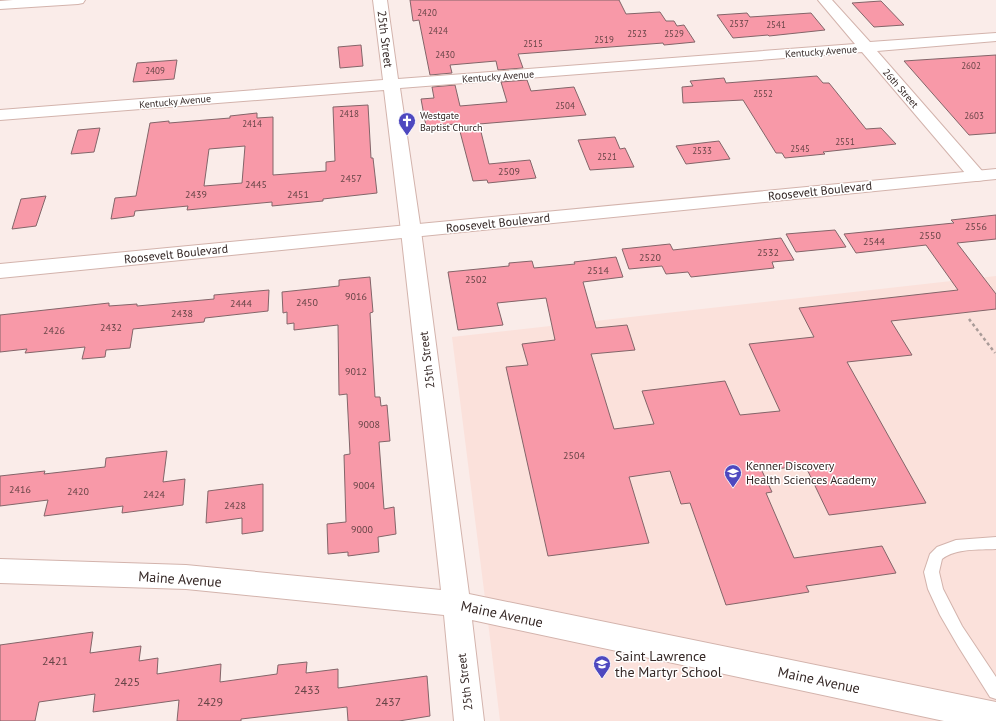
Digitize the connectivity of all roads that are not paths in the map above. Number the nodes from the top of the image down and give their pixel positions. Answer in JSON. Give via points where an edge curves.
{"nodes":[{"id":1,"x":78,"y":0,"type":"edge"},
{"id":2,"x":380,"y":0,"type":"edge"},
{"id":3,"x":825,"y":0,"type":"edge"},
{"id":4,"x":0,"y":5,"type":"edge"},
{"id":5,"x":996,"y":37,"type":"edge"},
{"id":6,"x":866,"y":47,"type":"junction"},
{"id":7,"x":390,"y":84,"type":"junction"},
{"id":8,"x":0,"y":115,"type":"edge"},
{"id":9,"x":996,"y":174,"type":"edge"},
{"id":10,"x":977,"y":176,"type":"junction"},
{"id":11,"x":411,"y":231,"type":"junction"},
{"id":12,"x":0,"y":271,"type":"edge"},
{"id":13,"x":996,"y":543,"type":"edge"},
{"id":14,"x":0,"y":571,"type":"edge"},
{"id":15,"x":457,"y":604,"type":"junction"},
{"id":16,"x":996,"y":691,"type":"edge"},
{"id":17,"x":996,"y":717,"type":"edge"},
{"id":18,"x":469,"y":721,"type":"edge"}],
"edges":[{"from":1,"to":4,"type":"street"},
{"from":2,"to":7,"type":"street","name":"25th Street"},
{"from":3,"to":6,"type":"street","name":"26th Street"},
{"from":5,"to":6,"type":"street","name":"Kentucky Avenue"},
{"from":6,"to":7,"type":"street","name":"Kentucky Avenue"},
{"from":6,"to":10,"type":"street","name":"26th Street"},
{"from":7,"to":8,"type":"street","name":"Kentucky Avenue"},
{"from":7,"to":11,"type":"street","name":"25th Street"},
{"from":9,"to":10,"type":"street","name":"Roosevelt Boulevard"},
{"from":10,"to":11,"type":"street","name":"Roosevelt Boulevard"},
{"from":11,"to":12,"type":"street","name":"Roosevelt Boulevard"},
{"from":11,"to":15,"type":"street","name":"25th Street"},
{"from":13,"to":16,"type":"lane","via":[[945,550],[937,555],[932,563],[931,573],[939,599],[955,630]]},
{"from":14,"to":15,"type":"street","name":"Maine Avenue","via":[[186,577]]},
{"from":15,"to":17,"type":"street","name":"Maine Avenue"},
{"from":15,"to":18,"type":"street","name":"25th Street"}]}
